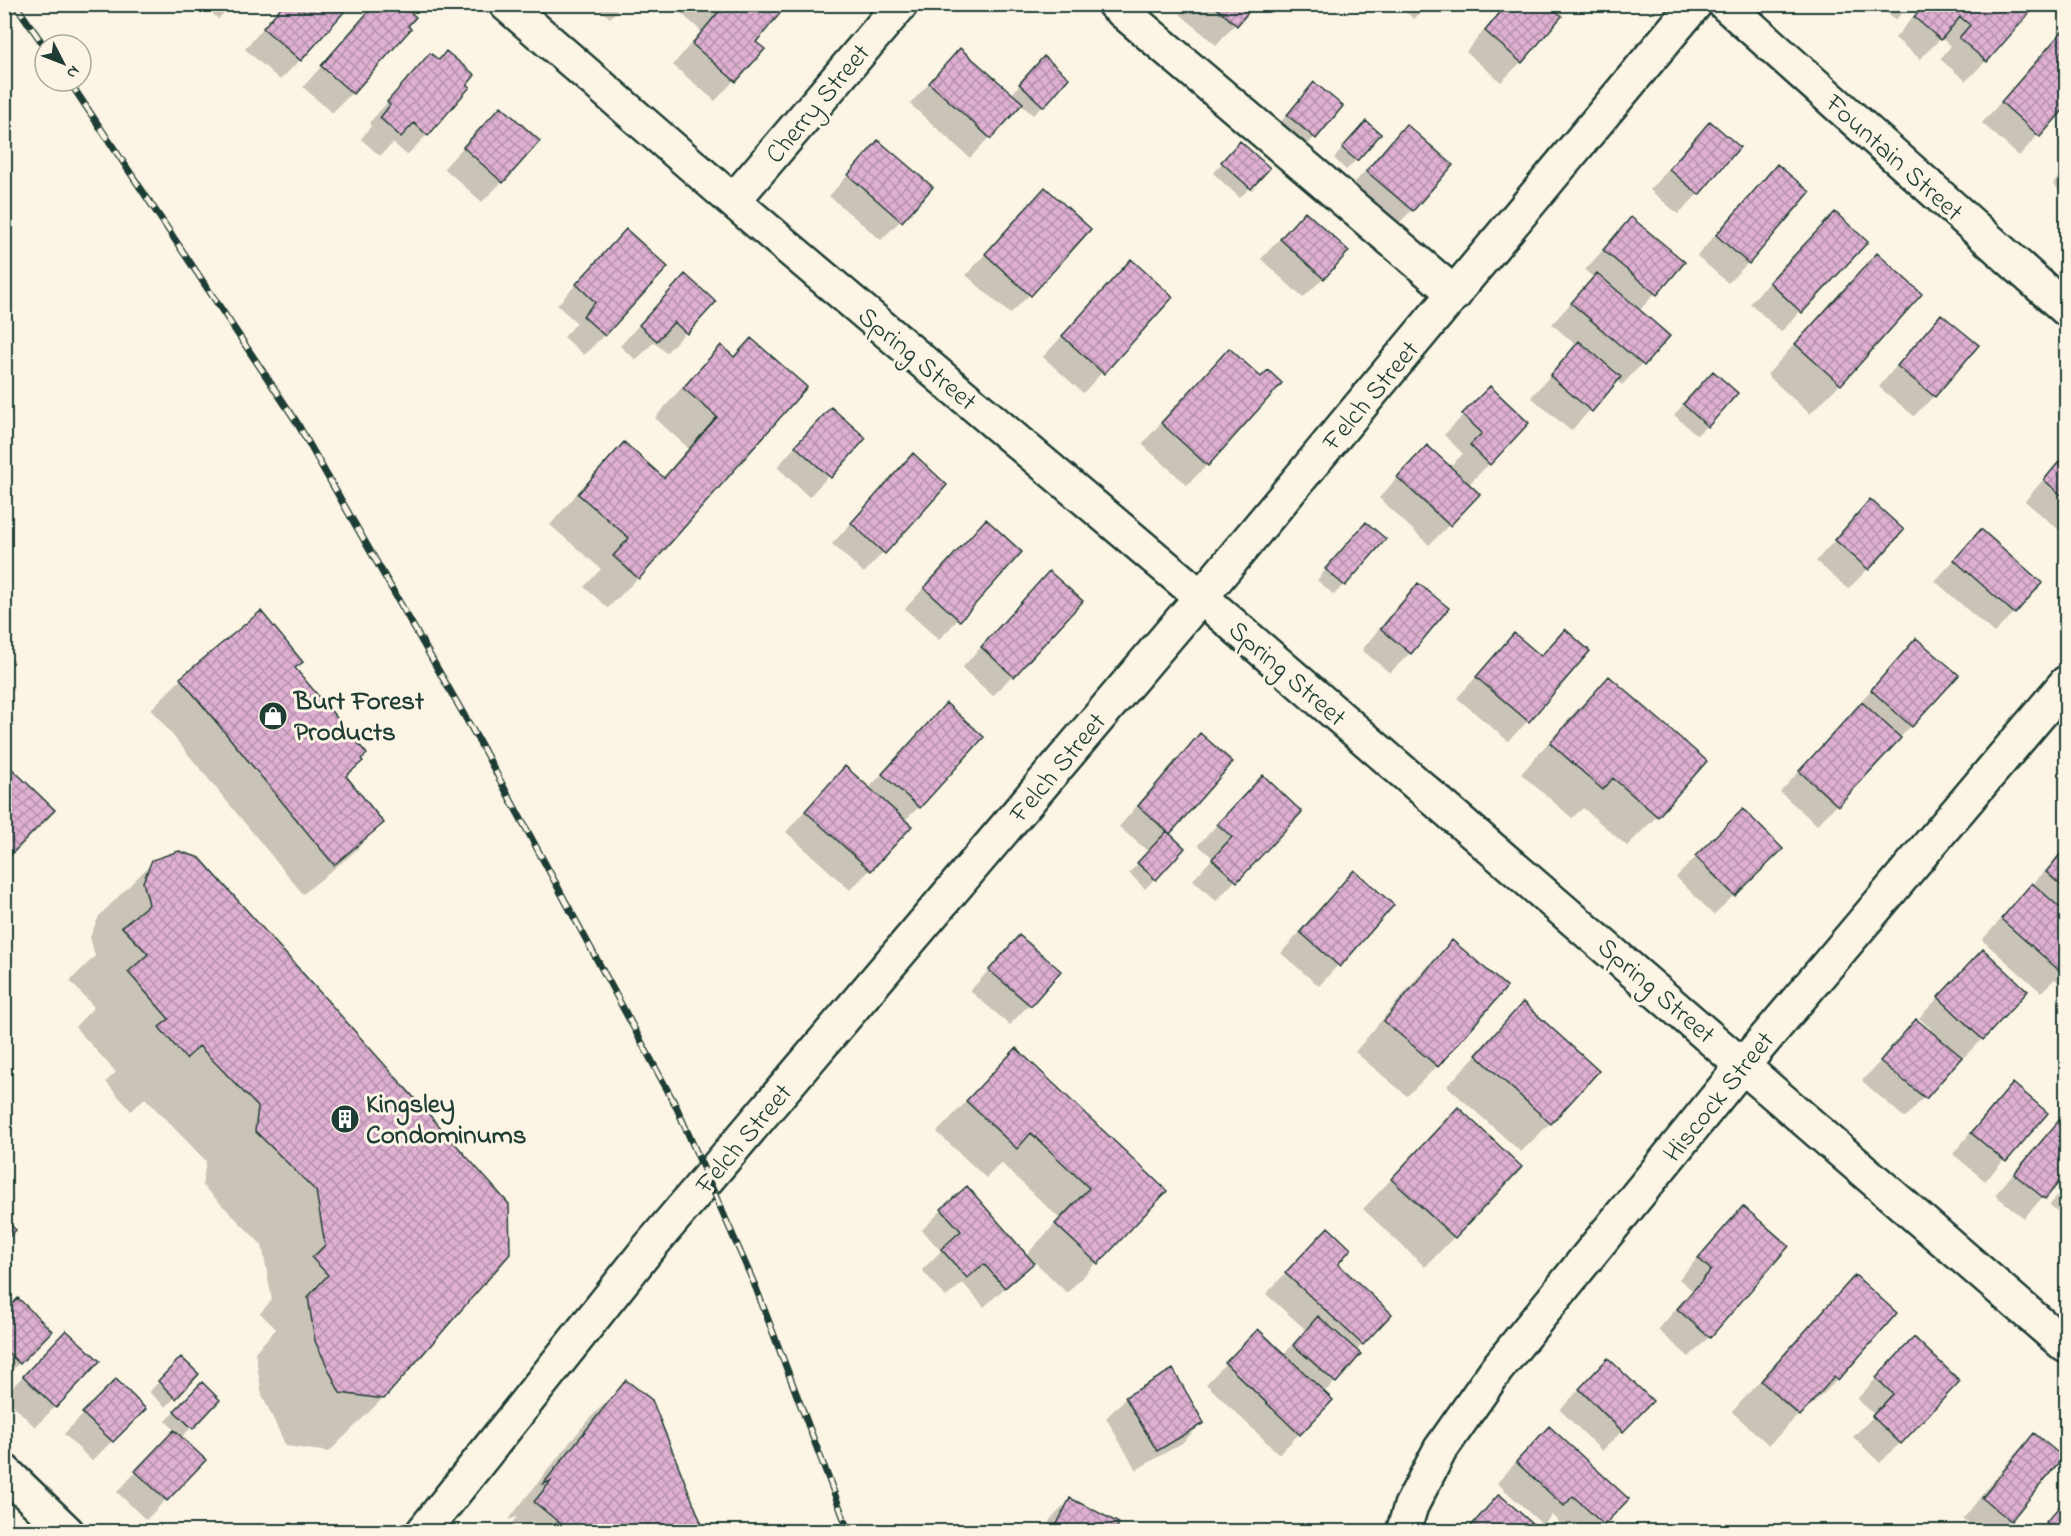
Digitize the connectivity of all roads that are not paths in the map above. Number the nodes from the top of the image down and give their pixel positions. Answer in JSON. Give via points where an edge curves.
{"nodes":[{"id":1,"x":506,"y":4,"type":"edge"},
{"id":2,"x":901,"y":4,"type":"edge"},
{"id":3,"x":1114,"y":4,"type":"edge"},
{"id":4,"x":1695,"y":4,"type":"edge"},
{"id":5,"x":1725,"y":4,"type":"edge"},
{"id":6,"x":733,"y":201,"type":"junction"},
{"id":7,"x":1455,"y":294,"type":"junction"},
{"id":8,"x":2067,"y":309,"type":"edge"},
{"id":9,"x":1201,"y":597,"type":"junction"},
{"id":10,"x":2067,"y":683,"type":"edge"},
{"id":11,"x":1743,"y":1065,"type":"junction"},
{"id":12,"x":2067,"y":1346,"type":"edge"},
{"id":13,"x":4,"y":1471,"type":"edge"},
{"id":14,"x":67,"y":1532,"type":"edge"},
{"id":15,"x":423,"y":1532,"type":"edge"},
{"id":16,"x":1403,"y":1532,"type":"edge"}],
"edges":[{"from":1,"to":6,"type":"street","name":"Spring Street"},
{"from":2,"to":6,"type":"street","name":"Cherry Street"},
{"from":3,"to":7,"type":"street"},
{"from":4,"to":7,"type":"street","name":"Felch Street"},
{"from":5,"to":8,"type":"street","name":"Fountain Street"},
{"from":6,"to":9,"type":"street","name":"Spring Street"},
{"from":7,"to":9,"type":"street","name":"Felch Street"},
{"from":9,"to":11,"type":"street","name":"Spring Street"},
{"from":9,"to":15,"type":"street","name":"Felch Street","via":[[647,1250]]},
{"from":10,"to":11,"type":"street","name":"Hiscock Street"},
{"from":11,"to":12,"type":"street","name":"Spring Street"},
{"from":11,"to":16,"type":"street","name":"Hiscock Street","via":[[1496,1370],[1440,1450],[1411,1506]]},
{"from":13,"to":14,"type":"street"}]}
